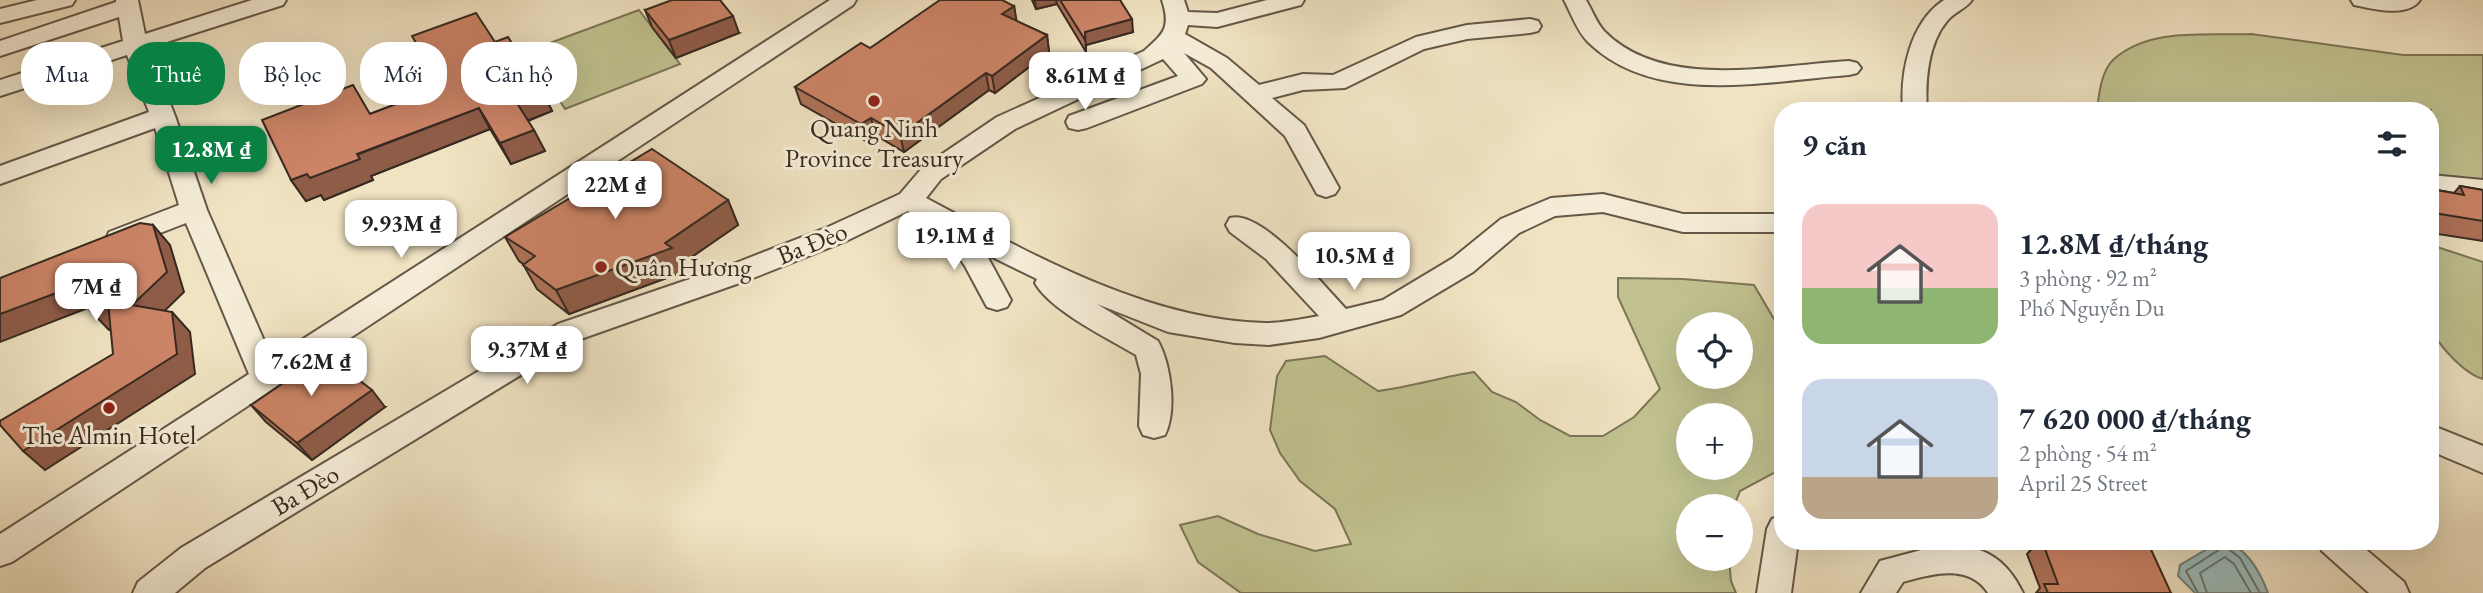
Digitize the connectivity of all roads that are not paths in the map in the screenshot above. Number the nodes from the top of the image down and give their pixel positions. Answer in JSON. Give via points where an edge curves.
{"nodes":[{"id":1,"x":64,"y":0,"type":"edge"},
{"id":2,"x":275,"y":0,"type":"edge"},
{"id":3,"x":1293,"y":0,"type":"edge"},
{"id":4,"x":1575,"y":0,"type":"edge"},
{"id":5,"x":1961,"y":0,"type":"edge"},
{"id":6,"x":2362,"y":0,"type":"edge"},
{"id":7,"x":2409,"y":0,"type":"edge"},
{"id":8,"x":128,"y":3,"type":"edge"},
{"id":9,"x":837,"y":3,"type":"edge"},
{"id":10,"x":0,"y":16,"type":"edge"},
{"id":11,"x":1172,"y":25,"type":"edge"},
{"id":12,"x":1530,"y":26,"type":"dead end"},
{"id":13,"x":134,"y":42,"type":"edge"},
{"id":14,"x":144,"y":42,"type":"edge"},
{"id":15,"x":127,"y":48,"type":"edge"},
{"id":16,"x":0,"y":49,"type":"edge"},
{"id":17,"x":1849,"y":68,"type":"dead end"},
{"id":18,"x":0,"y":88,"type":"edge"},
{"id":19,"x":1256,"y":94,"type":"junction"},
{"id":20,"x":1913,"y":102,"type":"edge"},
{"id":21,"x":159,"y":105,"type":"edge"},
{"id":22,"x":163,"y":116,"type":"junction"},
{"id":23,"x":1078,"y":122,"type":"dead end"},
{"id":24,"x":0,"y":175,"type":"edge"},
{"id":25,"x":2439,"y":185,"type":"edge"},
{"id":26,"x":1326,"y":188,"type":"dead end"},
{"id":27,"x":2483,"y":189,"type":"edge"},
{"id":28,"x":909,"y":200,"type":"junction"},
{"id":29,"x":194,"y":210,"type":"junction"},
{"id":30,"x":948,"y":222,"type":"junction"},
{"id":31,"x":1774,"y":223,"type":"edge"},
{"id":32,"x":1239,"y":225,"type":"dead end"},
{"id":33,"x":91,"y":250,"type":"edge"},
{"id":34,"x":1022,"y":262,"type":"junction"},
{"id":35,"x":997,"y":300,"type":"dead end"},
{"id":36,"x":1340,"y":321,"type":"junction"},
{"id":37,"x":266,"y":378,"type":"junction"},
{"id":38,"x":1154,"y":426,"type":"dead end"},
{"id":39,"x":2439,"y":441,"type":"edge"},
{"id":40,"x":2483,"y":460,"type":"edge"},
{"id":41,"x":1780,"y":550,"type":"edge"},
{"id":42,"x":2344,"y":550,"type":"edge"},
{"id":43,"x":0,"y":552,"type":"edge"},
{"id":44,"x":150,"y":593,"type":"edge"},
{"id":45,"x":1774,"y":593,"type":"edge"},
{"id":46,"x":1878,"y":593,"type":"edge"},
{"id":47,"x":2006,"y":593,"type":"edge"},
{"id":48,"x":2392,"y":593,"type":"edge"}],
"edges":[{"from":1,"to":10,"type":"street"},
{"from":2,"to":14,"type":"street"},
{"from":3,"to":11,"type":"street","via":[[1217,20]]},
{"from":4,"to":17,"type":"street","via":[[1592,35],[1642,68],[1710,77]]},
{"from":5,"to":20,"type":"street","via":[[1940,12],[1925,37]]},
{"from":6,"to":7,"type":"street","via":[[2403,4]]},
{"from":8,"to":13,"type":"street"},
{"from":8,"to":16,"type":"street"},
{"from":9,"to":37,"type":"street"},
{"from":11,"to":19,"type":"street"},
{"from":11,"to":23,"type":"street","via":[[1194,79]]},
{"from":11,"to":28,"type":"street","name":"Ba Đèo","via":[[1152,56],[1006,122],[932,173]]},
{"from":12,"to":19,"type":"street","via":[[1467,32],[1416,44],[1337,83],[1303,82]]},
{"from":15,"to":18,"type":"street"},
{"from":19,"to":26,"type":"street","via":[[1294,131]]},
{"from":21,"to":22,"type":"street"},
{"from":22,"to":24,"type":"street"},
{"from":22,"to":29,"type":"street"},
{"from":25,"to":27,"type":"street"},
{"from":28,"to":30,"type":"street"},
{"from":28,"to":44,"type":"street","name":"Ba Đèo","via":[[738,273],[568,332],[193,558]]},
{"from":29,"to":33,"type":"street"},
{"from":29,"to":37,"type":"street"},
{"from":30,"to":34,"type":"street"},
{"from":30,"to":35,"type":"street"},
{"from":31,"to":36,"type":"street","via":[[1683,223],[1603,202],[1551,207],[1510,226],[1463,265],[1391,308]]},
{"from":32,"to":36,"type":"street","via":[[1276,252]]},
{"from":34,"to":36,"type":"street","via":[[1168,321],[1269,334]]},
{"from":34,"to":38,"type":"street","via":[[1074,303],[1148,349],[1156,374]]},
{"from":37,"to":43,"type":"street"},
{"from":39,"to":40,"type":"street"},
{"from":41,"to":45,"type":"street"},
{"from":42,"to":48,"type":"street"},
{"from":46,"to":47,"type":"street","via":[[1892,571],[1926,562],[1968,559],[1990,569]]}]}
